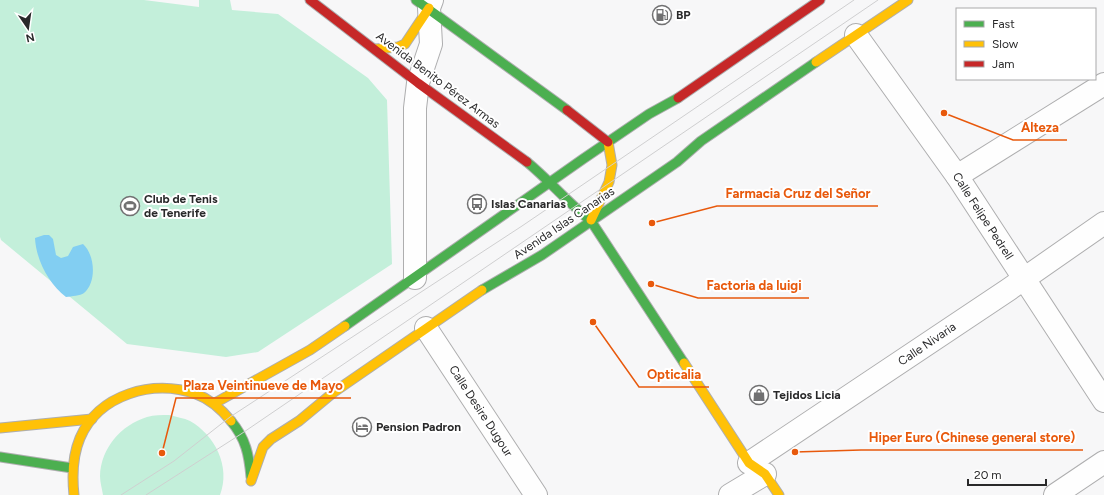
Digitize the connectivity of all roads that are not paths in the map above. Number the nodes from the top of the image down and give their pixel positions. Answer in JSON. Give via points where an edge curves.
{"nodes":[{"id":1,"x":310,"y":0,"type":"edge"},
{"id":2,"x":820,"y":0,"type":"edge"},
{"id":3,"x":908,"y":0,"type":"edge"},
{"id":4,"x":426,"y":3,"type":"edge"},
{"id":5,"x":856,"y":35,"type":"junction"},
{"id":6,"x":376,"y":49,"type":"junction"},
{"id":7,"x":418,"y":83,"type":"junction"},
{"id":8,"x":1104,"y":84,"type":"edge"},
{"id":9,"x":608,"y":142,"type":"junction"},
{"id":10,"x":957,"y":176,"type":"junction"},
{"id":11,"x":550,"y":181,"type":"junction"},
{"id":12,"x":591,"y":221,"type":"junction"},
{"id":13,"x":1104,"y":223,"type":"edge"},
{"id":14,"x":415,"y":278,"type":"junction"},
{"id":15,"x":1024,"y":279,"type":"junction"},
{"id":16,"x":426,"y":328,"type":"junction"},
{"id":17,"x":1104,"y":401,"type":"edge"},
{"id":18,"x":216,"y":403,"type":"junction"},
{"id":19,"x":92,"y":419,"type":"junction"},
{"id":20,"x":0,"y":428,"type":"edge"},
{"id":21,"x":0,"y":457,"type":"edge"},
{"id":22,"x":1104,"y":462,"type":"edge"},
{"id":23,"x":72,"y":468,"type":"junction"},
{"id":24,"x":757,"y":468,"type":"junction"},
{"id":25,"x":74,"y":495,"type":"edge"},
{"id":26,"x":536,"y":495,"type":"edge"},
{"id":27,"x":730,"y":495,"type":"edge"},
{"id":28,"x":779,"y":495,"type":"edge"},
{"id":29,"x":1055,"y":495,"type":"edge"}],
"edges":[{"from":1,"to":6,"type":"main road","name":"Avenida Benito Pérez Armas"},
{"from":2,"to":9,"type":"main road","via":[[668,105],[649,114]]},
{"from":3,"to":5,"type":"main road","name":"Avenida Islas Canarias"},
{"from":4,"to":6,"type":"main road","via":[[405,44],[398,48]]},
{"from":4,"to":7,"type":"street","via":[[431,44]]},
{"from":4,"to":9,"type":"main road"},
{"from":5,"to":10,"type":"street","name":"Calle Felipe Pedrell"},
{"from":5,"to":12,"type":"main road","name":"Avenida Islas Canarias","via":[[701,141],[677,162]]},
{"from":6,"to":7,"type":"main road","name":"Avenida Benito Pérez Armas"},
{"from":7,"to":11,"type":"main road","name":"Avenida Benito Pérez Armas","via":[[515,152]]},
{"from":7,"to":14,"type":"street"},
{"from":8,"to":10,"type":"street"},
{"from":9,"to":11,"type":"main road"},
{"from":9,"to":12,"type":"main road","via":[[612,165],[609,182]]},
{"from":10,"to":15,"type":"street","name":"Calle Felipe Pedrell"},
{"from":11,"to":12,"type":"main road","name":"Avenida Benito Pérez Armas","via":[[574,208]]},
{"from":11,"to":14,"type":"main road"},
{"from":12,"to":16,"type":"main road","name":"Avenida Islas Canarias"},
{"from":12,"to":24,"type":"main road","name":"Avenida Benito Pérez Armas"},
{"from":13,"to":15,"type":"street","name":"Calle Nivaria"},
{"from":14,"to":18,"type":"main road","via":[[310,350]]},
{"from":15,"to":17,"type":"street","name":"Calle Felipe Pedrell"},
{"from":15,"to":24,"type":"street","name":"Calle Nivaria"},
{"from":16,"to":18,"type":"main road","name":"Avenida Islas Canarias","via":[[271,439],[263,447],[251,484],[249,457],[241,434],[230,417]]},
{"from":16,"to":26,"type":"street","name":"Calle Desire Dugour"},
{"from":18,"to":19,"type":"main road","via":[[191,391],[164,386],[137,389],[112,400]]},
{"from":19,"to":20,"type":"main road"},
{"from":19,"to":23,"type":"main road","via":[[78,442]]},
{"from":21,"to":23,"type":"main road"},
{"from":22,"to":29,"type":"street"},
{"from":23,"to":25,"type":"main road"},
{"from":24,"to":27,"type":"street","name":"Calle Nivaria"},
{"from":24,"to":28,"type":"main road","name":"Avenida Benito Pérez Armas"}]}
